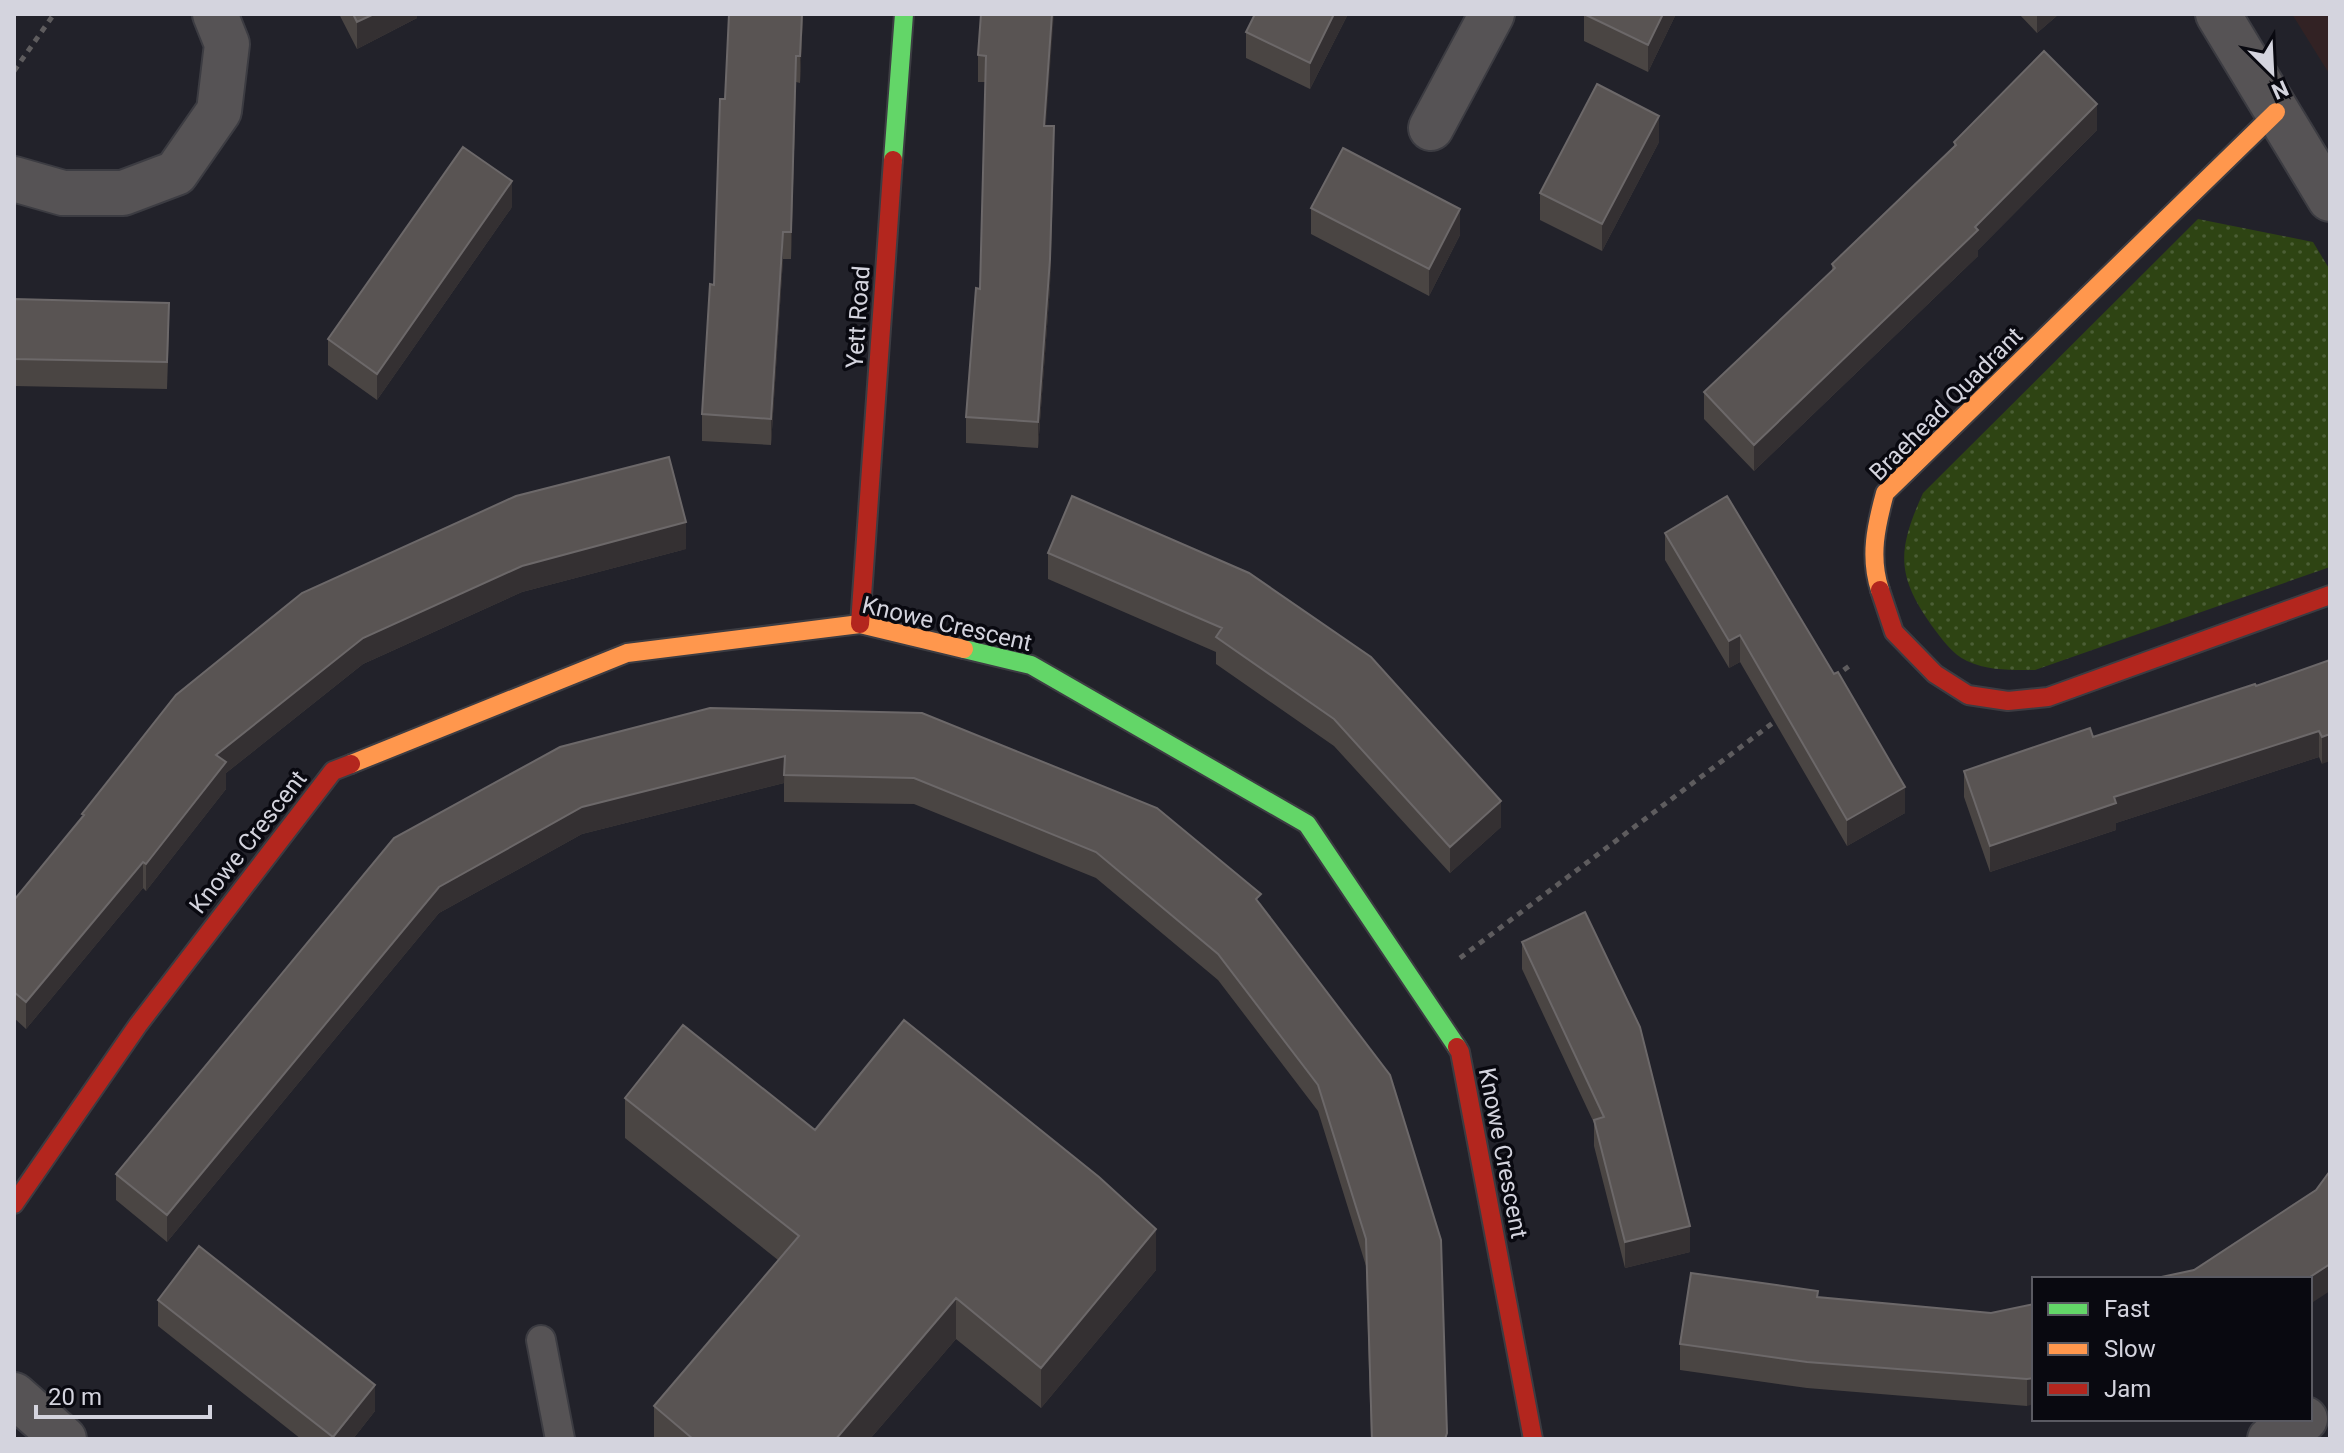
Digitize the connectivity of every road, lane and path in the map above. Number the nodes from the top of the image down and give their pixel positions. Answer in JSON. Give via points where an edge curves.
{"nodes":[{"id":1,"x":54,"y":14,"type":"edge"},
{"id":2,"x":215,"y":14,"type":"edge"},
{"id":3,"x":904,"y":14,"type":"edge"},
{"id":4,"x":1492,"y":14,"type":"edge"},
{"id":5,"x":2218,"y":14,"type":"edge"},
{"id":6,"x":14,"y":71,"type":"edge"},
{"id":7,"x":2276,"y":112,"type":"junction"},
{"id":8,"x":1431,"y":128,"type":"dead end"},
{"id":9,"x":14,"y":179,"type":"edge"},
{"id":10,"x":2330,"y":199,"type":"edge"},
{"id":11,"x":2330,"y":595,"type":"edge"},
{"id":12,"x":860,"y":624,"type":"junction"},
{"id":13,"x":1894,"y":632,"type":"junction"},
{"id":14,"x":1832,"y":679,"type":"edge"},
{"id":15,"x":1781,"y":716,"type":"edge"},
{"id":16,"x":1418,"y":989,"type":"junction"},
{"id":17,"x":14,"y":1204,"type":"edge"},
{"id":18,"x":541,"y":1340,"type":"dead end"},
{"id":19,"x":14,"y":1395,"type":"edge"},
{"id":20,"x":2330,"y":1405,"type":"edge"},
{"id":21,"x":2312,"y":1416,"type":"edge"},
{"id":22,"x":2303,"y":1421,"type":"edge"},
{"id":23,"x":64,"y":1439,"type":"edge"},
{"id":24,"x":560,"y":1439,"type":"edge"},
{"id":25,"x":1533,"y":1439,"type":"edge"},
{"id":26,"x":2270,"y":1439,"type":"edge"}],
"edges":[{"from":1,"to":6,"type":"path"},
{"from":2,"to":9,"type":"street","via":[[227,44],[219,111],[176,173],[123,193],[63,193]]},
{"from":3,"to":12,"type":"street","name":"Yett Road"},
{"from":4,"to":8,"type":"street"},
{"from":5,"to":7,"type":"street"},
{"from":7,"to":10,"type":"street"},
{"from":7,"to":13,"type":"street","name":"Braehead Quadrant","via":[[1885,493],[1874,533],[1875,575]]},
{"from":11,"to":13,"type":"street","name":"Braehead Quadrant","via":[[2048,697],[2008,701],[1968,695],[1935,674]]},
{"from":12,"to":16,"type":"street","name":"Knowe Crescent","via":[[1031,665],[1307,824]]},
{"from":12,"to":17,"type":"street","name":"Knowe Crescent","via":[[627,653],[333,771],[138,1025]]},
{"from":13,"to":14,"type":"path"},
{"from":15,"to":16,"type":"path"},
{"from":16,"to":25,"type":"street","name":"Knowe Crescent","via":[[1460,1052]]},
{"from":18,"to":24,"type":"lane"},
{"from":19,"to":23,"type":"street"},
{"from":20,"to":21,"type":"street"},
{"from":22,"to":26,"type":"street"}]}
